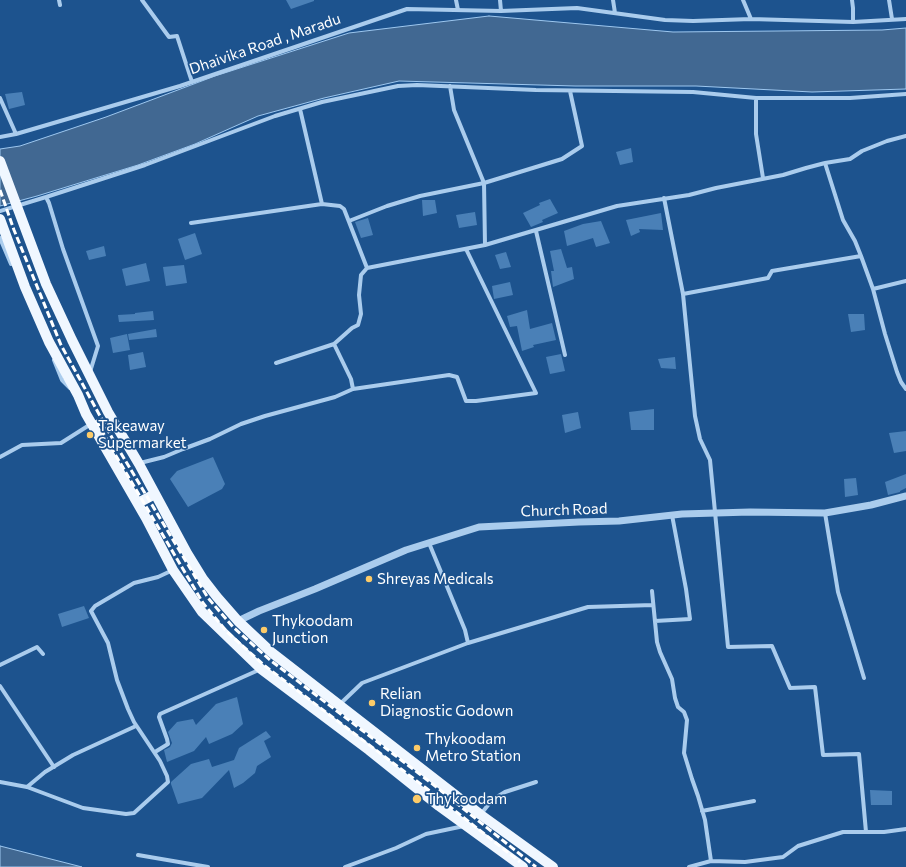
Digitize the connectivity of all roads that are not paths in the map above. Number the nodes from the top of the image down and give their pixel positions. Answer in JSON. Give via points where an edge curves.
{"nodes":[{"id":1,"x":142,"y":0,"type":"edge"},
{"id":2,"x":456,"y":0,"type":"edge"},
{"id":3,"x":500,"y":0,"type":"edge"},
{"id":4,"x":613,"y":0,"type":"edge"},
{"id":5,"x":743,"y":0,"type":"edge"},
{"id":6,"x":852,"y":0,"type":"edge"},
{"id":7,"x":889,"y":0,"type":"edge"},
{"id":8,"x":458,"y":10,"type":"junction"},
{"id":9,"x":501,"y":11,"type":"junction"},
{"id":10,"x":615,"y":13,"type":"junction"},
{"id":11,"x":751,"y":19,"type":"junction"},
{"id":12,"x":892,"y":19,"type":"junction"},
{"id":13,"x":906,"y":19,"type":"edge"},
{"id":14,"x":853,"y":22,"type":"junction"},
{"id":15,"x":192,"y":82,"type":"junction"},
{"id":16,"x":450,"y":86,"type":"junction"},
{"id":17,"x":570,"y":91,"type":"junction"},
{"id":18,"x":906,"y":94,"type":"edge"},
{"id":19,"x":0,"y":98,"type":"edge"},
{"id":20,"x":756,"y":98,"type":"junction"},
{"id":21,"x":300,"y":109,"type":"junction"},
{"id":22,"x":16,"y":134,"type":"junction"},
{"id":23,"x":906,"y":136,"type":"edge"},
{"id":24,"x":0,"y":137,"type":"edge"},
{"id":25,"x":0,"y":160,"type":"edge"},
{"id":26,"x":825,"y":163,"type":"junction"},
{"id":27,"x":763,"y":178,"type":"junction"},
{"id":28,"x":484,"y":183,"type":"junction"},
{"id":29,"x":46,"y":197,"type":"junction"},
{"id":30,"x":664,"y":198,"type":"junction"},
{"id":31,"x":322,"y":204,"type":"junction"},
{"id":32,"x":0,"y":211,"type":"edge"},
{"id":33,"x":0,"y":219,"type":"edge"},
{"id":34,"x":349,"y":221,"type":"junction"},
{"id":35,"x":191,"y":223,"type":"dead end"},
{"id":36,"x":536,"y":230,"type":"junction"},
{"id":37,"x":3,"y":237,"type":"edge"},
{"id":38,"x":485,"y":245,"type":"junction"},
{"id":39,"x":466,"y":249,"type":"junction"},
{"id":40,"x":861,"y":256,"type":"junction"},
{"id":41,"x":367,"y":268,"type":"junction"},
{"id":42,"x":906,"y":281,"type":"edge"},
{"id":43,"x":874,"y":289,"type":"junction"},
{"id":44,"x":683,"y":294,"type":"junction"},
{"id":45,"x":334,"y":344,"type":"junction"},
{"id":46,"x":565,"y":355,"type":"dead end"},
{"id":47,"x":276,"y":363,"type":"dead end"},
{"id":48,"x":89,"y":374,"type":"junction"},
{"id":49,"x":353,"y":389,"type":"junction"},
{"id":50,"x":906,"y":389,"type":"edge"},
{"id":51,"x":92,"y":424,"type":"junction"},
{"id":52,"x":0,"y":458,"type":"edge"},
{"id":53,"x":140,"y":464,"type":"junction"},
{"id":54,"x":155,"y":494,"type":"junction"},
{"id":55,"x":906,"y":496,"type":"edge"},
{"id":56,"x":138,"y":503,"type":"junction"},
{"id":57,"x":715,"y":513,"type":"junction"},
{"id":58,"x":825,"y":513,"type":"junction"},
{"id":59,"x":672,"y":515,"type":"junction"},
{"id":60,"x":429,"y":543,"type":"junction"},
{"id":61,"x":173,"y":570,"type":"junction"},
{"id":62,"x":652,"y":591,"type":"dead end"},
{"id":63,"x":653,"y":605,"type":"junction"},
{"id":64,"x":238,"y":621,"type":"junction"},
{"id":65,"x":655,"y":621,"type":"junction"},
{"id":66,"x":468,"y":644,"type":"junction"},
{"id":67,"x":43,"y":654,"type":"dead end"},
{"id":68,"x":0,"y":665,"type":"edge"},
{"id":69,"x":261,"y":669,"type":"junction"},
{"id":70,"x":864,"y":678,"type":"dead end"},
{"id":71,"x":0,"y":686,"type":"edge"},
{"id":72,"x":339,"y":705,"type":"junction"},
{"id":73,"x":136,"y":726,"type":"junction"},
{"id":74,"x":154,"y":752,"type":"junction"},
{"id":75,"x":54,"y":766,"type":"junction"},
{"id":76,"x":0,"y":782,"type":"edge"},
{"id":77,"x":536,"y":782,"type":"dead end"},
{"id":78,"x":27,"y":788,"type":"junction"},
{"id":79,"x":754,"y":801,"type":"dead end"},
{"id":80,"x":702,"y":810,"type":"junction"},
{"id":81,"x":481,"y":815,"type":"junction"},
{"id":82,"x":466,"y":826,"type":"junction"},
{"id":83,"x":906,"y":829,"type":"edge"},
{"id":84,"x":866,"y":832,"type":"junction"},
{"id":85,"x":138,"y":856,"type":"dead end"},
{"id":86,"x":711,"y":861,"type":"junction"},
{"id":87,"x":208,"y":867,"type":"edge"},
{"id":88,"x":345,"y":867,"type":"edge"},
{"id":89,"x":523,"y":867,"type":"edge"},
{"id":90,"x":553,"y":867,"type":"edge"},
{"id":91,"x":689,"y":867,"type":"edge"}],
"edges":[{"from":1,"to":15,"type":"street","via":[[170,37],[177,36]]},
{"from":2,"to":8,"type":"street"},
{"from":3,"to":9,"type":"street"},
{"from":4,"to":10,"type":"street"},
{"from":5,"to":11,"type":"street"},
{"from":6,"to":14,"type":"street"},
{"from":7,"to":12,"type":"street"},
{"from":8,"to":9,"type":"street","name":"Dhaivika Road , Maradu"},
{"from":8,"to":15,"type":"street","name":"Dhaivika Road , Maradu","via":[[407,8]]},
{"from":9,"to":10,"type":"street","name":"Dhaivika Road , Maradu","via":[[577,8]]},
{"from":10,"to":11,"type":"street","name":"Dhaivika Road , Maradu","via":[[693,22]]},
{"from":11,"to":14,"type":"street","name":"Dhaivika Road , Maradu"},
{"from":12,"to":13,"type":"street","name":"Dhaivika Road , Maradu"},
{"from":12,"to":14,"type":"street","name":"Dhaivika Road , Maradu"},
{"from":15,"to":22,"type":"street","name":"Dhaivika Road , Maradu"},
{"from":16,"to":17,"type":"street"},
{"from":16,"to":21,"type":"street","via":[[398,86]]},
{"from":16,"to":28,"type":"street","via":[[454,110]]},
{"from":17,"to":20,"type":"street","via":[[694,92]]},
{"from":17,"to":28,"type":"street","via":[[582,146],[562,159]]},
{"from":18,"to":20,"type":"street","via":[[850,98]]},
{"from":19,"to":22,"type":"street"},
{"from":20,"to":27,"type":"street","via":[[756,134]]},
{"from":21,"to":29,"type":"street","via":[[257,122],[145,165]]},
{"from":21,"to":31,"type":"street"},
{"from":22,"to":24,"type":"street","name":"Dhaivika Road , Maradu"},
{"from":23,"to":26,"type":"street","via":[[862,151],[850,159]]},
{"from":25,"to":48,"type":"main road","via":[[46,284]]},
{"from":26,"to":27,"type":"street","via":[[784,175]]},
{"from":26,"to":40,"type":"street","via":[[843,220]]},
{"from":27,"to":30,"type":"street","via":[[689,195]]},
{"from":28,"to":34,"type":"street","via":[[420,196]]},
{"from":28,"to":38,"type":"street"},
{"from":29,"to":32,"type":"street"},
{"from":29,"to":48,"type":"street","via":[[98,346]]},
{"from":30,"to":36,"type":"street","via":[[617,206]]},
{"from":30,"to":44,"type":"street"},
{"from":31,"to":34,"type":"street","via":[[340,206]]},
{"from":31,"to":35,"type":"street"},
{"from":33,"to":37,"type":"main road"},
{"from":34,"to":41,"type":"street"},
{"from":36,"to":38,"type":"street"},
{"from":36,"to":46,"type":"street"},
{"from":37,"to":51,"type":"main road","via":[[46,335]]},
{"from":38,"to":39,"type":"street"},
{"from":39,"to":41,"type":"street"},
{"from":39,"to":49,"type":"street","via":[[536,393],[466,401],[457,377],[449,375]]},
{"from":40,"to":43,"type":"street"},
{"from":40,"to":44,"type":"street","via":[[772,271],[768,278]]},
{"from":41,"to":45,"type":"street","via":[[361,275],[361,314],[358,325]]},
{"from":42,"to":43,"type":"street"},
{"from":43,"to":50,"type":"street","via":[[897,372]]},
{"from":44,"to":57,"type":"street","via":[[695,416],[700,439],[710,460]]},
{"from":45,"to":47,"type":"street"},
{"from":45,"to":49,"type":"street","via":[[351,379]]},
{"from":48,"to":53,"type":"main road","via":[[108,412]]},
{"from":49,"to":53,"type":"street","via":[[241,424],[183,450]]},
{"from":51,"to":52,"type":"street","via":[[61,443],[22,445]]},
{"from":51,"to":56,"type":"main road"},
{"from":53,"to":54,"type":"main road"},
{"from":54,"to":56,"type":"main road"},
{"from":54,"to":64,"type":"main road","via":[[203,579]]},
{"from":55,"to":58,"type":"street","name":"Church Road"},
{"from":56,"to":61,"type":"main road"},
{"from":57,"to":58,"type":"street","name":"Church Road"},
{"from":57,"to":59,"type":"street","name":"Church Road"},
{"from":57,"to":84,"type":"street","via":[[728,647],[772,646],[790,688],[815,687],[823,755],[859,754]]},
{"from":58,"to":70,"type":"street","via":[[838,592]]},
{"from":59,"to":60,"type":"street","name":"Church Road","via":[[619,521],[479,527]]},
{"from":59,"to":65,"type":"street","via":[[690,618]]},
{"from":60,"to":64,"type":"street","name":"Church Road","via":[[399,553]]},
{"from":60,"to":66,"type":"street","via":[[465,630]]},
{"from":61,"to":69,"type":"main road","via":[[202,612]]},
{"from":61,"to":73,"type":"street","via":[[134,583],[95,606],[91,611],[108,643],[121,692]]},
{"from":62,"to":63,"type":"street"},
{"from":63,"to":65,"type":"street"},
{"from":63,"to":66,"type":"street","via":[[588,608]]},
{"from":64,"to":72,"type":"main road","via":[[271,652]]},
{"from":65,"to":80,"type":"street","via":[[657,642],[672,679],[674,698],[687,720],[684,753]]},
{"from":66,"to":72,"type":"street","via":[[362,683]]},
{"from":67,"to":68,"type":"street","via":[[37,647]]},
{"from":69,"to":74,"type":"street","via":[[160,714],[168,744]]},
{"from":69,"to":82,"type":"main road"},
{"from":71,"to":75,"type":"street"},
{"from":72,"to":81,"type":"main road"},
{"from":73,"to":74,"type":"street"},
{"from":73,"to":75,"type":"street"},
{"from":74,"to":78,"type":"street","via":[[168,782],[134,813],[111,813],[83,808]]},
{"from":75,"to":78,"type":"street"},
{"from":76,"to":78,"type":"street"},
{"from":77,"to":81,"type":"street","via":[[505,792],[492,800]]},
{"from":79,"to":80,"type":"street"},
{"from":80,"to":86,"type":"street"},
{"from":81,"to":90,"type":"main road"},
{"from":82,"to":88,"type":"street","via":[[426,834]]},
{"from":82,"to":89,"type":"main road"},
{"from":83,"to":84,"type":"street"},
{"from":84,"to":86,"type":"street","via":[[842,832],[798,846],[783,857],[745,862]]},
{"from":85,"to":87,"type":"street"},
{"from":86,"to":91,"type":"street"}]}
